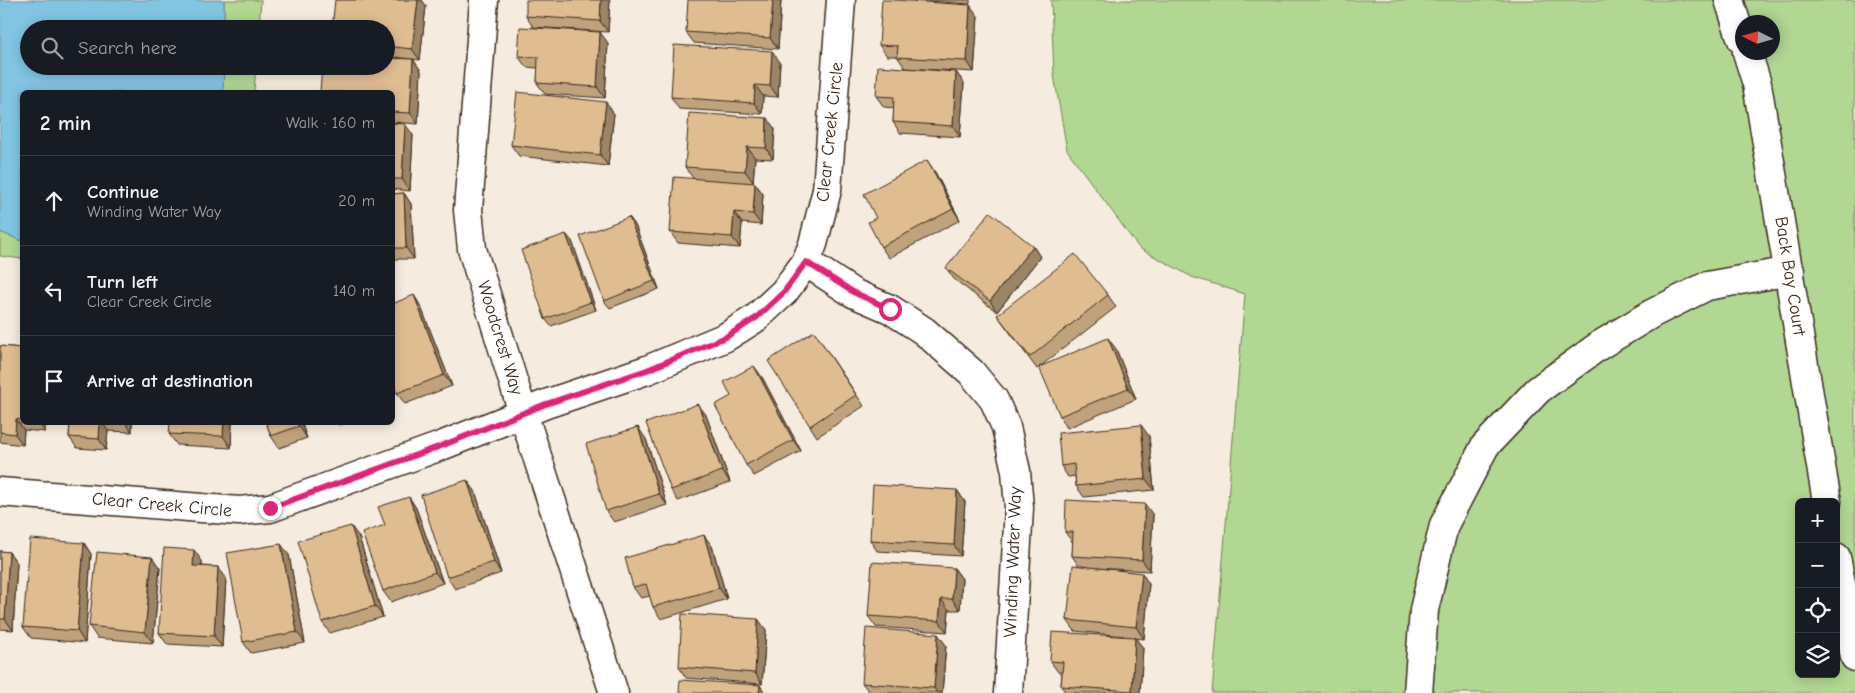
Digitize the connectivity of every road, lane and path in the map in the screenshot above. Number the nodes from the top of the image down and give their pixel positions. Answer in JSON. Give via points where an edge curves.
{"nodes":[{"id":1,"x":484,"y":0,"type":"edge"},
{"id":2,"x":842,"y":0,"type":"edge"},
{"id":3,"x":1729,"y":0,"type":"edge"},
{"id":4,"x":1735,"y":18,"type":"edge"},
{"id":5,"x":1750,"y":60,"type":"edge"},
{"id":6,"x":806,"y":262,"type":"junction"},
{"id":7,"x":1790,"y":271,"type":"junction"},
{"id":8,"x":523,"y":413,"type":"junction"},
{"id":9,"x":0,"y":492,"type":"edge"},
{"id":10,"x":1826,"y":498,"type":"edge"},
{"id":11,"x":1840,"y":578,"type":"edge"},
{"id":12,"x":1855,"y":657,"type":"edge"},
{"id":13,"x":614,"y":693,"type":"edge"},
{"id":14,"x":1008,"y":693,"type":"edge"},
{"id":15,"x":1418,"y":693,"type":"edge"}],
"edges":[{"from":1,"to":8,"type":"street","name":"Woodcrest Way","via":[[468,210],[472,249]]},
{"from":2,"to":6,"type":"street","name":"Clear Creek Circle","via":[[827,190]]},
{"from":3,"to":4,"type":"street"},
{"from":5,"to":7,"type":"street","name":"Back Bay Court","via":[[1757,84]]},
{"from":6,"to":8,"type":"street","name":"Clear Creek Circle","via":[[784,292],[756,318],[726,337],[647,370]]},
{"from":6,"to":14,"type":"street","name":"Winding Water Way","via":[[924,331],[971,372],[994,400],[1006,427],[1016,471],[1019,508]]},
{"from":7,"to":10,"type":"street","name":"Back Bay Court"},
{"from":7,"to":15,"type":"street","via":[[1707,286],[1653,312],[1538,390],[1485,446],[1444,525],[1424,610]]},
{"from":8,"to":9,"type":"street","name":"Clear Creek Circle","via":[[270,508],[239,511]]},
{"from":8,"to":13,"type":"street","name":"Woodcrest Way"},
{"from":11,"to":12,"type":"street"}]}
